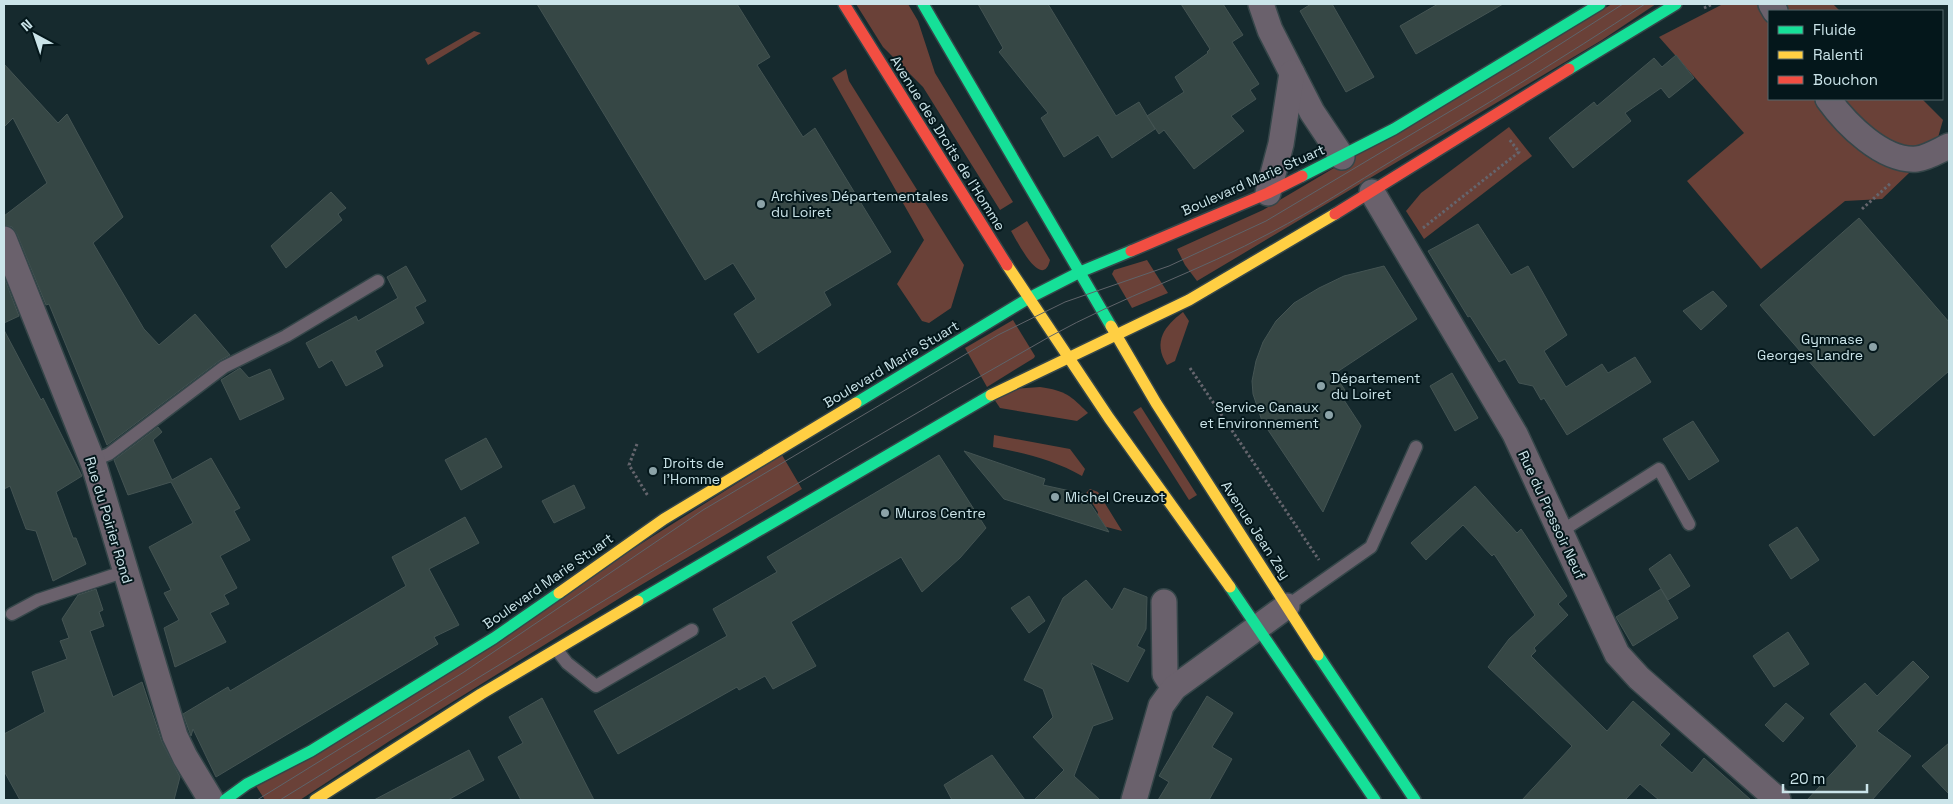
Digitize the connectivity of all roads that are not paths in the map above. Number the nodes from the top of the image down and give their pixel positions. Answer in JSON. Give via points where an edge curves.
{"nodes":[{"id":1,"x":844,"y":4,"type":"edge"},
{"id":2,"x":923,"y":4,"type":"edge"},
{"id":3,"x":1261,"y":4,"type":"edge"},
{"id":4,"x":1600,"y":4,"type":"edge"},
{"id":5,"x":1676,"y":4,"type":"edge"},
{"id":6,"x":1292,"y":73,"type":"junction"},
{"id":7,"x":1829,"y":100,"type":"edge"},
{"id":8,"x":1949,"y":146,"type":"edge"},
{"id":9,"x":1342,"y":157,"type":"junction"},
{"id":10,"x":1372,"y":192,"type":"junction"},
{"id":11,"x":1268,"y":193,"type":"junction"},
{"id":12,"x":4,"y":239,"type":"edge"},
{"id":13,"x":1080,"y":272,"type":"junction"},
{"id":14,"x":378,"y":281,"type":"dead end"},
{"id":15,"x":1029,"y":298,"type":"junction"},
{"id":16,"x":1116,"y":335,"type":"junction"},
{"id":17,"x":1069,"y":357,"type":"junction"},
{"id":18,"x":1416,"y":447,"type":"dead end"},
{"id":19,"x":92,"y":461,"type":"junction"},
{"id":20,"x":1689,"y":524,"type":"dead end"},
{"id":21,"x":1560,"y":532,"type":"junction"},
{"id":22,"x":126,"y":571,"type":"junction"},
{"id":23,"x":1164,"y":602,"type":"dead end"},
{"id":24,"x":1287,"y":606,"type":"junction"},
{"id":25,"x":12,"y":614,"type":"dead end"},
{"id":26,"x":1260,"y":627,"type":"junction"},
{"id":27,"x":692,"y":630,"type":"dead end"},
{"id":28,"x":557,"y":650,"type":"junction"},
{"id":29,"x":1174,"y":688,"type":"junction"},
{"id":30,"x":211,"y":800,"type":"edge"},
{"id":31,"x":225,"y":800,"type":"edge"},
{"id":32,"x":315,"y":800,"type":"edge"},
{"id":33,"x":1134,"y":800,"type":"edge"},
{"id":34,"x":1375,"y":800,"type":"edge"},
{"id":35,"x":1415,"y":800,"type":"edge"},
{"id":36,"x":1778,"y":800,"type":"edge"}],
"edges":[{"from":1,"to":15,"type":"main road","name":"Avenue des Droits de l'Homme"},
{"from":2,"to":13,"type":"main road"},
{"from":3,"to":6,"type":"street"},
{"from":4,"to":9,"type":"main road","name":"Boulevard Marie Stuart","via":[[1394,130]]},
{"from":5,"to":10,"type":"main road"},
{"from":6,"to":9,"type":"street","via":[[1312,112]]},
{"from":6,"to":11,"type":"street","via":[[1281,144]]},
{"from":7,"to":8,"type":"street","via":[[1858,134],[1878,148],[1918,159]]},
{"from":9,"to":11,"type":"main road","name":"Boulevard Marie Stuart"},
{"from":10,"to":16,"type":"main road","via":[[1189,300]]},
{"from":10,"to":21,"type":"street","name":"Rue du Pressoir Neuf","via":[[1515,434]]},
{"from":11,"to":13,"type":"main road","name":"Boulevard Marie Stuart"},
{"from":12,"to":19,"type":"street","name":"Rue du Poirier Rond"},
{"from":13,"to":15,"type":"main road","name":"Boulevard Marie Stuart"},
{"from":13,"to":16,"type":"main road","name":"Avenue Jean Zay"},
{"from":14,"to":19,"type":"lane","via":[[286,336],[224,367],[108,454]]},
{"from":15,"to":17,"type":"main road"},
{"from":15,"to":31,"type":"main road","name":"Boulevard Marie Stuart","via":[[664,519],[494,638]]},
{"from":16,"to":17,"type":"main road"},
{"from":16,"to":24,"type":"main road","name":"Avenue Jean Zay"},
{"from":17,"to":26,"type":"main road","via":[[1109,418]]},
{"from":17,"to":28,"type":"main road","via":[[982,399]]},
{"from":18,"to":24,"type":"lane","via":[[1371,547]]},
{"from":19,"to":22,"type":"street","name":"Rue du Poirier Rond"},
{"from":20,"to":21,"type":"lane","via":[[1658,469]]},
{"from":21,"to":36,"type":"street","name":"Rue du Pressoir Neuf","via":[[1617,654],[1639,678]]},
{"from":22,"to":25,"type":"lane","via":[[38,600]]},
{"from":22,"to":30,"type":"street","name":"Rue du Poirier Rond","via":[[176,736]]},
{"from":23,"to":29,"type":"street","via":[[1165,674]]},
{"from":24,"to":26,"type":"street"},
{"from":24,"to":35,"type":"main road","name":"Avenue Jean Zay"},
{"from":26,"to":29,"type":"street"},
{"from":26,"to":34,"type":"main road"},
{"from":27,"to":28,"type":"lane","via":[[596,686],[567,663]]},
{"from":28,"to":32,"type":"main road","via":[[481,694]]},
{"from":29,"to":33,"type":"street","via":[[1161,706]]}]}
